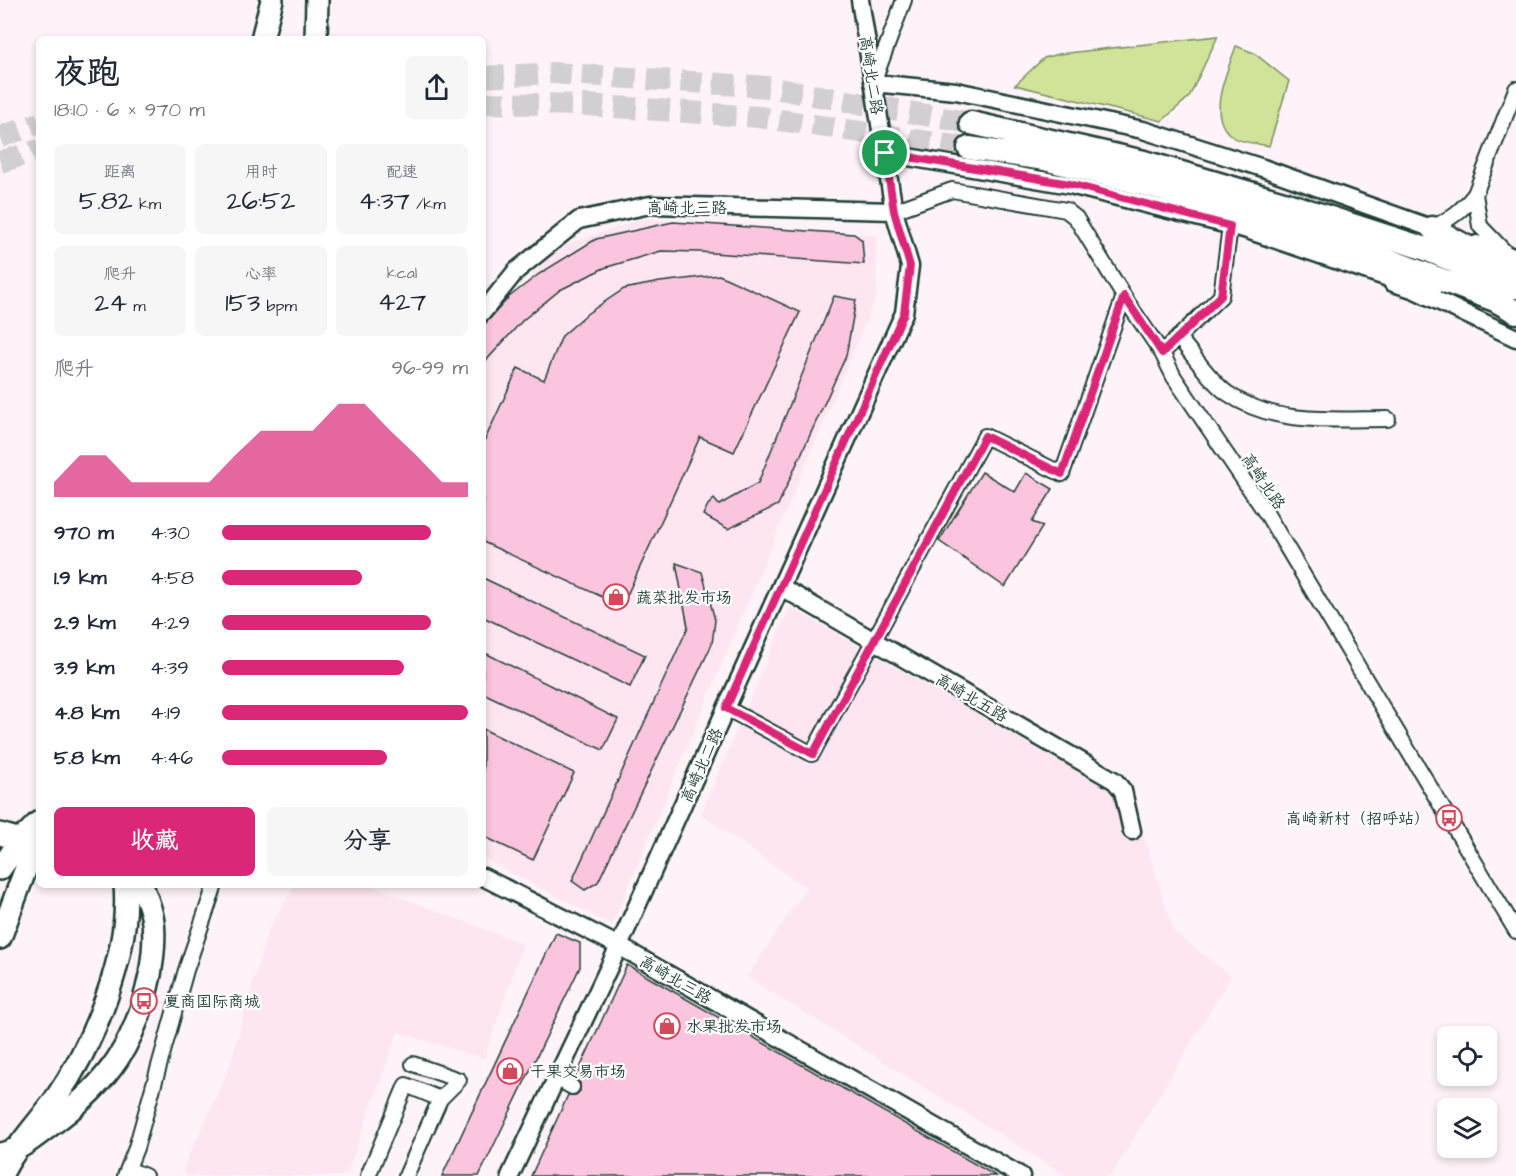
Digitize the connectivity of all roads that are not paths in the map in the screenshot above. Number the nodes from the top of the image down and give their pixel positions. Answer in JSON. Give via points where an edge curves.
{"nodes":[{"id":1,"x":272,"y":0,"type":"edge"},
{"id":2,"x":317,"y":0,"type":"edge"},
{"id":3,"x":860,"y":0,"type":"edge"},
{"id":4,"x":904,"y":0,"type":"edge"},
{"id":5,"x":263,"y":36,"type":"edge"},
{"id":6,"x":274,"y":36,"type":"edge"},
{"id":7,"x":316,"y":36,"type":"edge"},
{"id":8,"x":873,"y":83,"type":"junction"},
{"id":9,"x":1516,"y":89,"type":"edge"},
{"id":10,"x":971,"y":123,"type":"tunnel mouth"},
{"id":11,"x":969,"y":148,"type":"tunnel mouth"},
{"id":12,"x":885,"y":153,"type":"junction"},
{"id":13,"x":1475,"y":194,"type":"junction"},
{"id":14,"x":894,"y":211,"type":"junction"},
{"id":15,"x":1230,"y":226,"type":"junction"},
{"id":16,"x":1432,"y":228,"type":"junction"},
{"id":17,"x":1513,"y":262,"type":"edge"},
{"id":18,"x":1394,"y":280,"type":"junction"},
{"id":19,"x":1516,"y":287,"type":"edge"},
{"id":20,"x":1124,"y":296,"type":"junction"},
{"id":21,"x":486,"y":308,"type":"edge"},
{"id":22,"x":1516,"y":312,"type":"edge"},
{"id":23,"x":1516,"y":320,"type":"edge"},
{"id":24,"x":1179,"y":337,"type":"junction"},
{"id":25,"x":1516,"y":338,"type":"edge"},
{"id":26,"x":1162,"y":353,"type":"junction"},
{"id":27,"x":1388,"y":419,"type":"dead end"},
{"id":28,"x":781,"y":587,"type":"junction"},
{"id":29,"x":873,"y":640,"type":"junction"},
{"id":30,"x":726,"y":708,"type":"junction"},
{"id":31,"x":1132,"y":831,"type":"dead end"},
{"id":32,"x":0,"y":834,"type":"edge"},
{"id":33,"x":23,"y":841,"type":"edge"},
{"id":34,"x":486,"y":879,"type":"edge"},
{"id":35,"x":129,"y":888,"type":"edge"},
{"id":36,"x":214,"y":888,"type":"edge"},
{"id":37,"x":1516,"y":931,"type":"edge"},
{"id":38,"x":0,"y":938,"type":"edge"},
{"id":39,"x":619,"y":946,"type":"junction"},
{"id":40,"x":413,"y":1064,"type":"dead end"},
{"id":41,"x":556,"y":1078,"type":"junction"},
{"id":42,"x":572,"y":1087,"type":"dead end"},
{"id":43,"x":440,"y":1099,"type":"junction"},
{"id":44,"x":8,"y":1153,"type":"edge"},
{"id":45,"x":126,"y":1172,"type":"edge"},
{"id":46,"x":1,"y":1176,"type":"edge"},
{"id":47,"x":145,"y":1176,"type":"edge"},
{"id":48,"x":368,"y":1176,"type":"edge"},
{"id":49,"x":406,"y":1176,"type":"edge"},
{"id":50,"x":510,"y":1176,"type":"edge"},
{"id":51,"x":1021,"y":1176,"type":"edge"}],
"edges":[{"from":1,"to":5,"type":"main road"},
{"from":1,"to":6,"type":"main road"},
{"from":2,"to":7,"type":"main road"},
{"from":3,"to":8,"type":"street","name":"高崎北二路"},
{"from":4,"to":8,"type":"street"},
{"from":8,"to":12,"type":"street","name":"高崎北二路"},
{"from":8,"to":16,"type":"street","via":[[956,91],[1143,130]]},
{"from":9,"to":13,"type":"street"},
{"from":10,"to":19,"type":"highway","via":[[1144,162],[1287,204],[1426,249]]},
{"from":11,"to":22,"type":"highway","via":[[1045,159],[1155,187],[1351,246],[1495,300]]},
{"from":12,"to":14,"type":"street","name":"高崎北二路"},
{"from":12,"to":15,"type":"street","via":[[1070,184]]},
{"from":13,"to":16,"type":"street","via":[[1453,217]]},
{"from":13,"to":17,"type":"street","via":[[1480,226]]},
{"from":14,"to":20,"type":"street","name":"高崎北路","via":[[952,190],[1066,210],[1084,228]]},
{"from":14,"to":21,"type":"street","name":"高崎北三路","via":[[650,205],[579,220],[516,272]]},
{"from":14,"to":28,"type":"street","name":"高崎北二路","via":[[910,266],[904,313]]},
{"from":15,"to":18,"type":"street"},
{"from":15,"to":24,"type":"street","via":[[1221,296]]},
{"from":16,"to":17,"type":"highway"},
{"from":18,"to":23,"type":"highway"},
{"from":18,"to":25,"type":"street"},
{"from":20,"to":26,"type":"street","name":"高崎北路"},
{"from":20,"to":29,"type":"street","via":[[1062,474],[985,436]]},
{"from":24,"to":26,"type":"street"},
{"from":24,"to":27,"type":"street","via":[[1226,392],[1267,414]]},
{"from":26,"to":37,"type":"street","name":"高崎北路","via":[[1174,377],[1268,516]]},
{"from":28,"to":29,"type":"street","name":"高崎北五路"},
{"from":28,"to":30,"type":"street","name":"高崎北二路"},
{"from":29,"to":30,"type":"street","via":[[813,754]]},
{"from":29,"to":31,"type":"street","name":"高崎北五路","via":[[1115,781],[1123,791]]},
{"from":30,"to":39,"type":"street","name":"高崎北二路"},
{"from":32,"to":33,"type":"main road"},
{"from":33,"to":38,"type":"main road"},
{"from":34,"to":39,"type":"street","name":"高崎北三路"},
{"from":35,"to":44,"type":"main road","via":[[119,958],[80,1056],[55,1099]]},
{"from":35,"to":44,"type":"main road","via":[[153,918],[153,958],[144,1001],[128,1043],[84,1101]]},
{"from":36,"to":45,"type":"street"},
{"from":39,"to":41,"type":"street","name":"高崎北二路"},
{"from":39,"to":51,"type":"street","name":"高崎北三路"},
{"from":40,"to":43,"type":"street","via":[[459,1080]]},
{"from":41,"to":42,"type":"street"},
{"from":41,"to":50,"type":"street","name":"高崎北二路"},
{"from":43,"to":48,"type":"street","via":[[406,1085]]},
{"from":43,"to":49,"type":"street"},
{"from":44,"to":46,"type":"main road"},
{"from":45,"to":47,"type":"street"}]}
